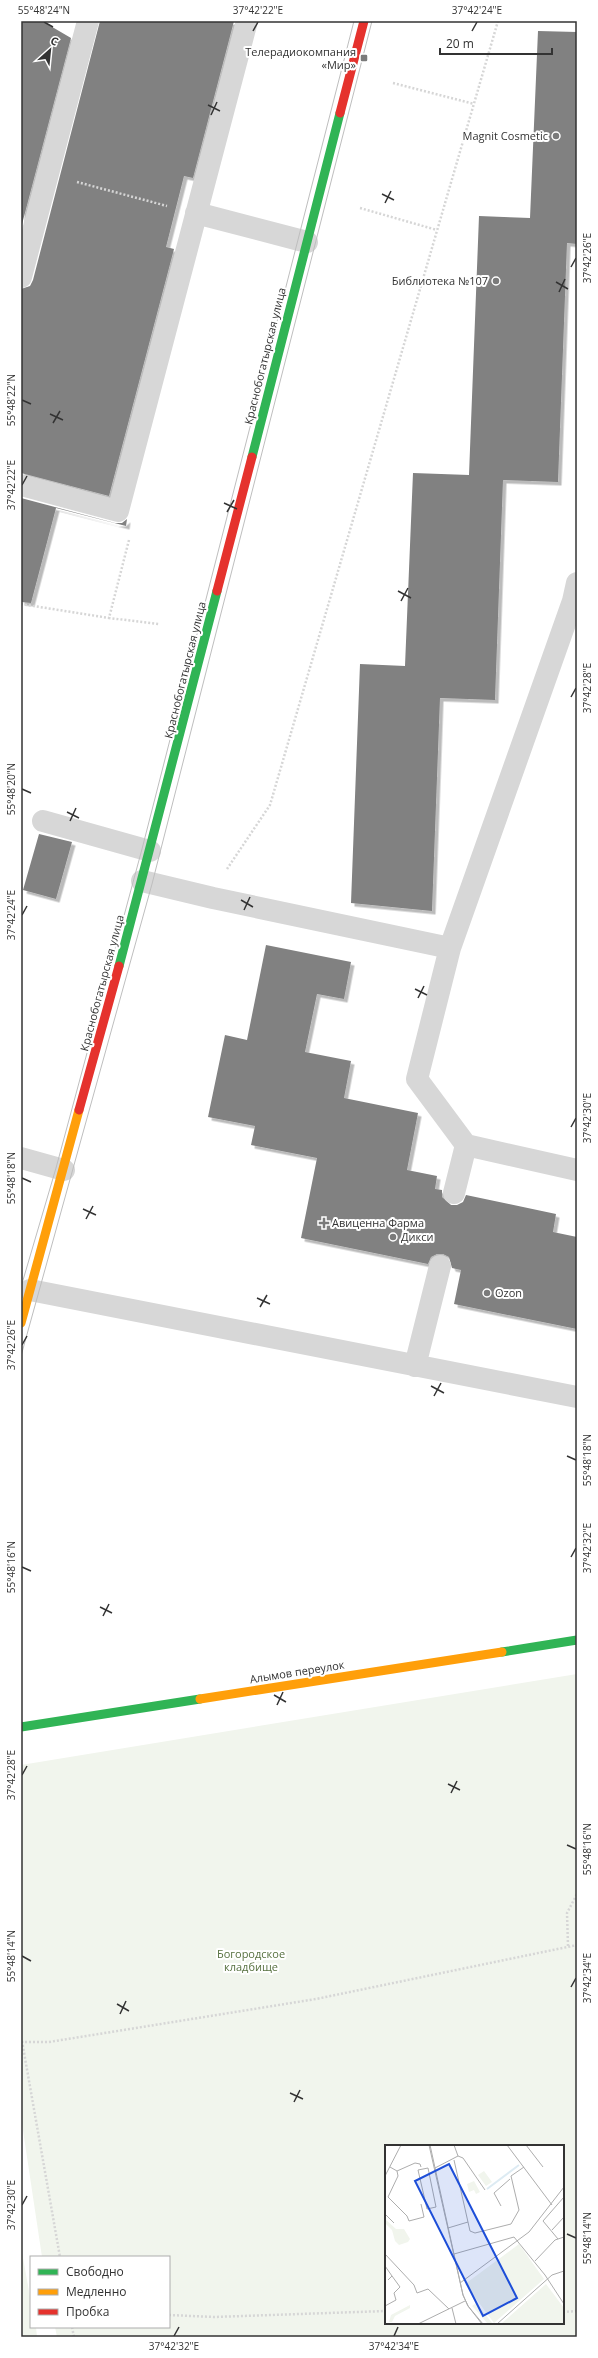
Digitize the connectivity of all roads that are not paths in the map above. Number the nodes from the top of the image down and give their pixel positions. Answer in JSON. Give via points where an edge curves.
{"nodes":[{"id":1,"x":88,"y":21,"type":"edge"},
{"id":2,"x":247,"y":21,"type":"edge"},
{"id":3,"x":364,"y":21,"type":"edge"},
{"id":4,"x":196,"y":213,"type":"junction"},
{"id":5,"x":307,"y":242,"type":"junction"},
{"id":6,"x":21,"y":277,"type":"edge"},
{"id":7,"x":21,"y":485,"type":"edge"},
{"id":8,"x":576,"y":595,"type":"edge"},
{"id":9,"x":43,"y":821,"type":"dead end"},
{"id":10,"x":150,"y":851,"type":"junction"},
{"id":11,"x":142,"y":881,"type":"junction"},
{"id":12,"x":450,"y":948,"type":"junction"},
{"id":13,"x":466,"y":1145,"type":"junction"},
{"id":14,"x":21,"y":1158,"type":"edge"},
{"id":15,"x":64,"y":1170,"type":"junction"},
{"id":16,"x":577,"y":1170,"type":"edge"},
{"id":17,"x":454,"y":1193,"type":"dead end"},
{"id":18,"x":440,"y":1266,"type":"dead end"},
{"id":19,"x":30,"y":1290,"type":"junction"},
{"id":20,"x":21,"y":1323,"type":"edge"},
{"id":21,"x":415,"y":1366,"type":"junction"},
{"id":22,"x":577,"y":1397,"type":"edge"},
{"id":23,"x":577,"y":1640,"type":"edge"},
{"id":24,"x":21,"y":1726,"type":"edge"}],
"edges":[{"from":1,"to":6,"type":"lane"},
{"from":2,"to":4,"type":"lane"},
{"from":3,"to":5,"type":"main road","name":"Краснобогатырская улица"},
{"from":4,"to":5,"type":"lane"},
{"from":4,"to":7,"type":"lane","via":[[118,511]]},
{"from":5,"to":10,"type":"main road","name":"Краснобогатырская улица"},
{"from":8,"to":12,"type":"lane"},
{"from":9,"to":10,"type":"lane"},
{"from":10,"to":11,"type":"main road","name":"Краснобогатырская улица"},
{"from":11,"to":12,"type":"lane"},
{"from":11,"to":15,"type":"main road","name":"Краснобогатырская улица"},
{"from":12,"to":13,"type":"lane","via":[[417,1079]]},
{"from":13,"to":16,"type":"lane"},
{"from":13,"to":17,"type":"lane"},
{"from":14,"to":15,"type":"lane"},
{"from":15,"to":19,"type":"main road","name":"Краснобогатырская улица"},
{"from":18,"to":21,"type":"lane"},
{"from":19,"to":20,"type":"main road","name":"Краснобогатырская улица"},
{"from":19,"to":21,"type":"lane"},
{"from":21,"to":22,"type":"lane"},
{"from":23,"to":24,"type":"main road","name":"Алымов переулок"}]}
